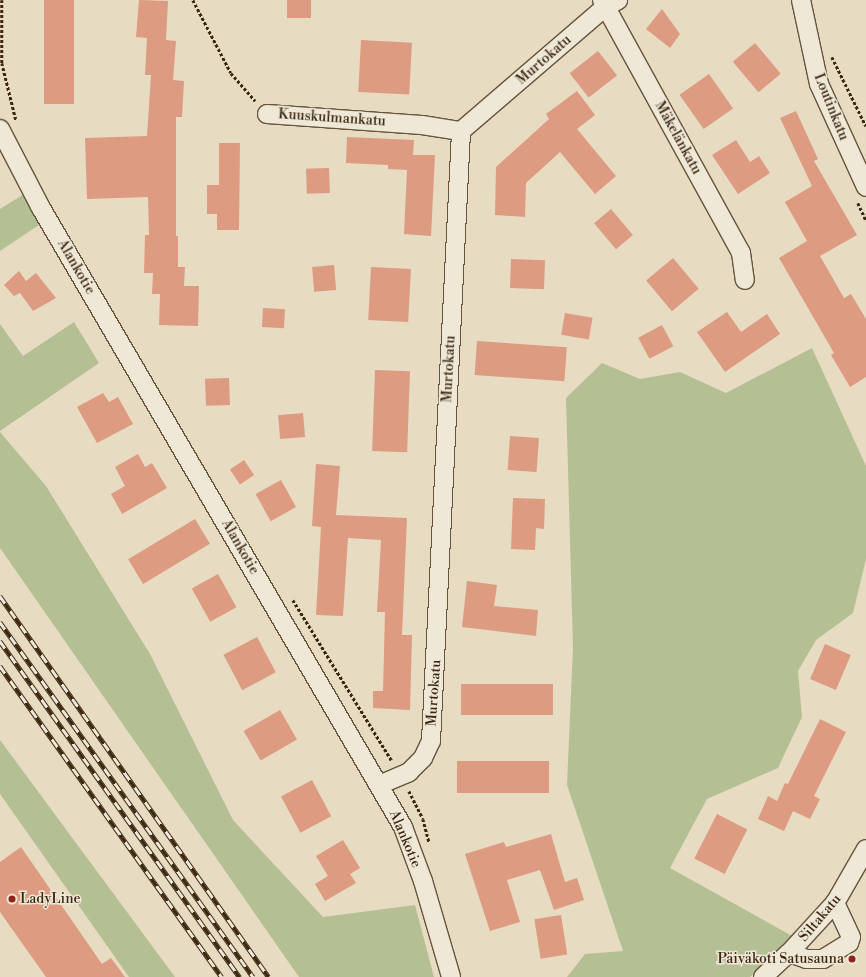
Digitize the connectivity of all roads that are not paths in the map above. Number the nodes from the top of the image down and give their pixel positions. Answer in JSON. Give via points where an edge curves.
{"nodes":[{"id":1,"x":801,"y":0,"type":"edge"},
{"id":2,"x":608,"y":2,"type":"edge"},
{"id":3,"x":267,"y":114,"type":"road end"},
{"id":4,"x":0,"y":129,"type":"edge"},
{"id":5,"x":461,"y":131,"type":"junction"},
{"id":6,"x":866,"y":187,"type":"edge"},
{"id":7,"x":745,"y":280,"type":"dead end"},
{"id":8,"x":379,"y":785,"type":"junction"},
{"id":9,"x":866,"y":849,"type":"edge"},
{"id":10,"x":835,"y":903,"type":"junction"},
{"id":11,"x":790,"y":954,"type":"junction"},
{"id":12,"x":451,"y":977,"type":"edge"},
{"id":13,"x":763,"y":977,"type":"edge"}],
"edges":[{"from":1,"to":6,"type":"street","name":"Loutinkatu","via":[[819,84]]},
{"from":2,"to":5,"type":"street","name":"Murtokatu"},
{"from":2,"to":7,"type":"street","name":"Mäkelänkatu","via":[[741,253]]},
{"from":3,"to":5,"type":"street","name":"Kuuskulmankatu","via":[[422,125]]},
{"from":4,"to":8,"type":"street","name":"Alankotie","via":[[41,208]]},
{"from":5,"to":8,"type":"street","name":"Murtokatu","via":[[431,741],[423,758],[409,772]]},
{"from":8,"to":12,"type":"street","name":"Alankotie","via":[[403,827],[423,881]]},
{"from":9,"to":10,"type":"street","name":"Siltakatu"},
{"from":10,"to":11,"type":"street","name":"Siltakatu"},
{"from":10,"to":11,"type":"street","via":[[850,936],[849,943],[823,959],[806,959]]},
{"from":11,"to":13,"type":"street","name":"Siltakatu"}]}
